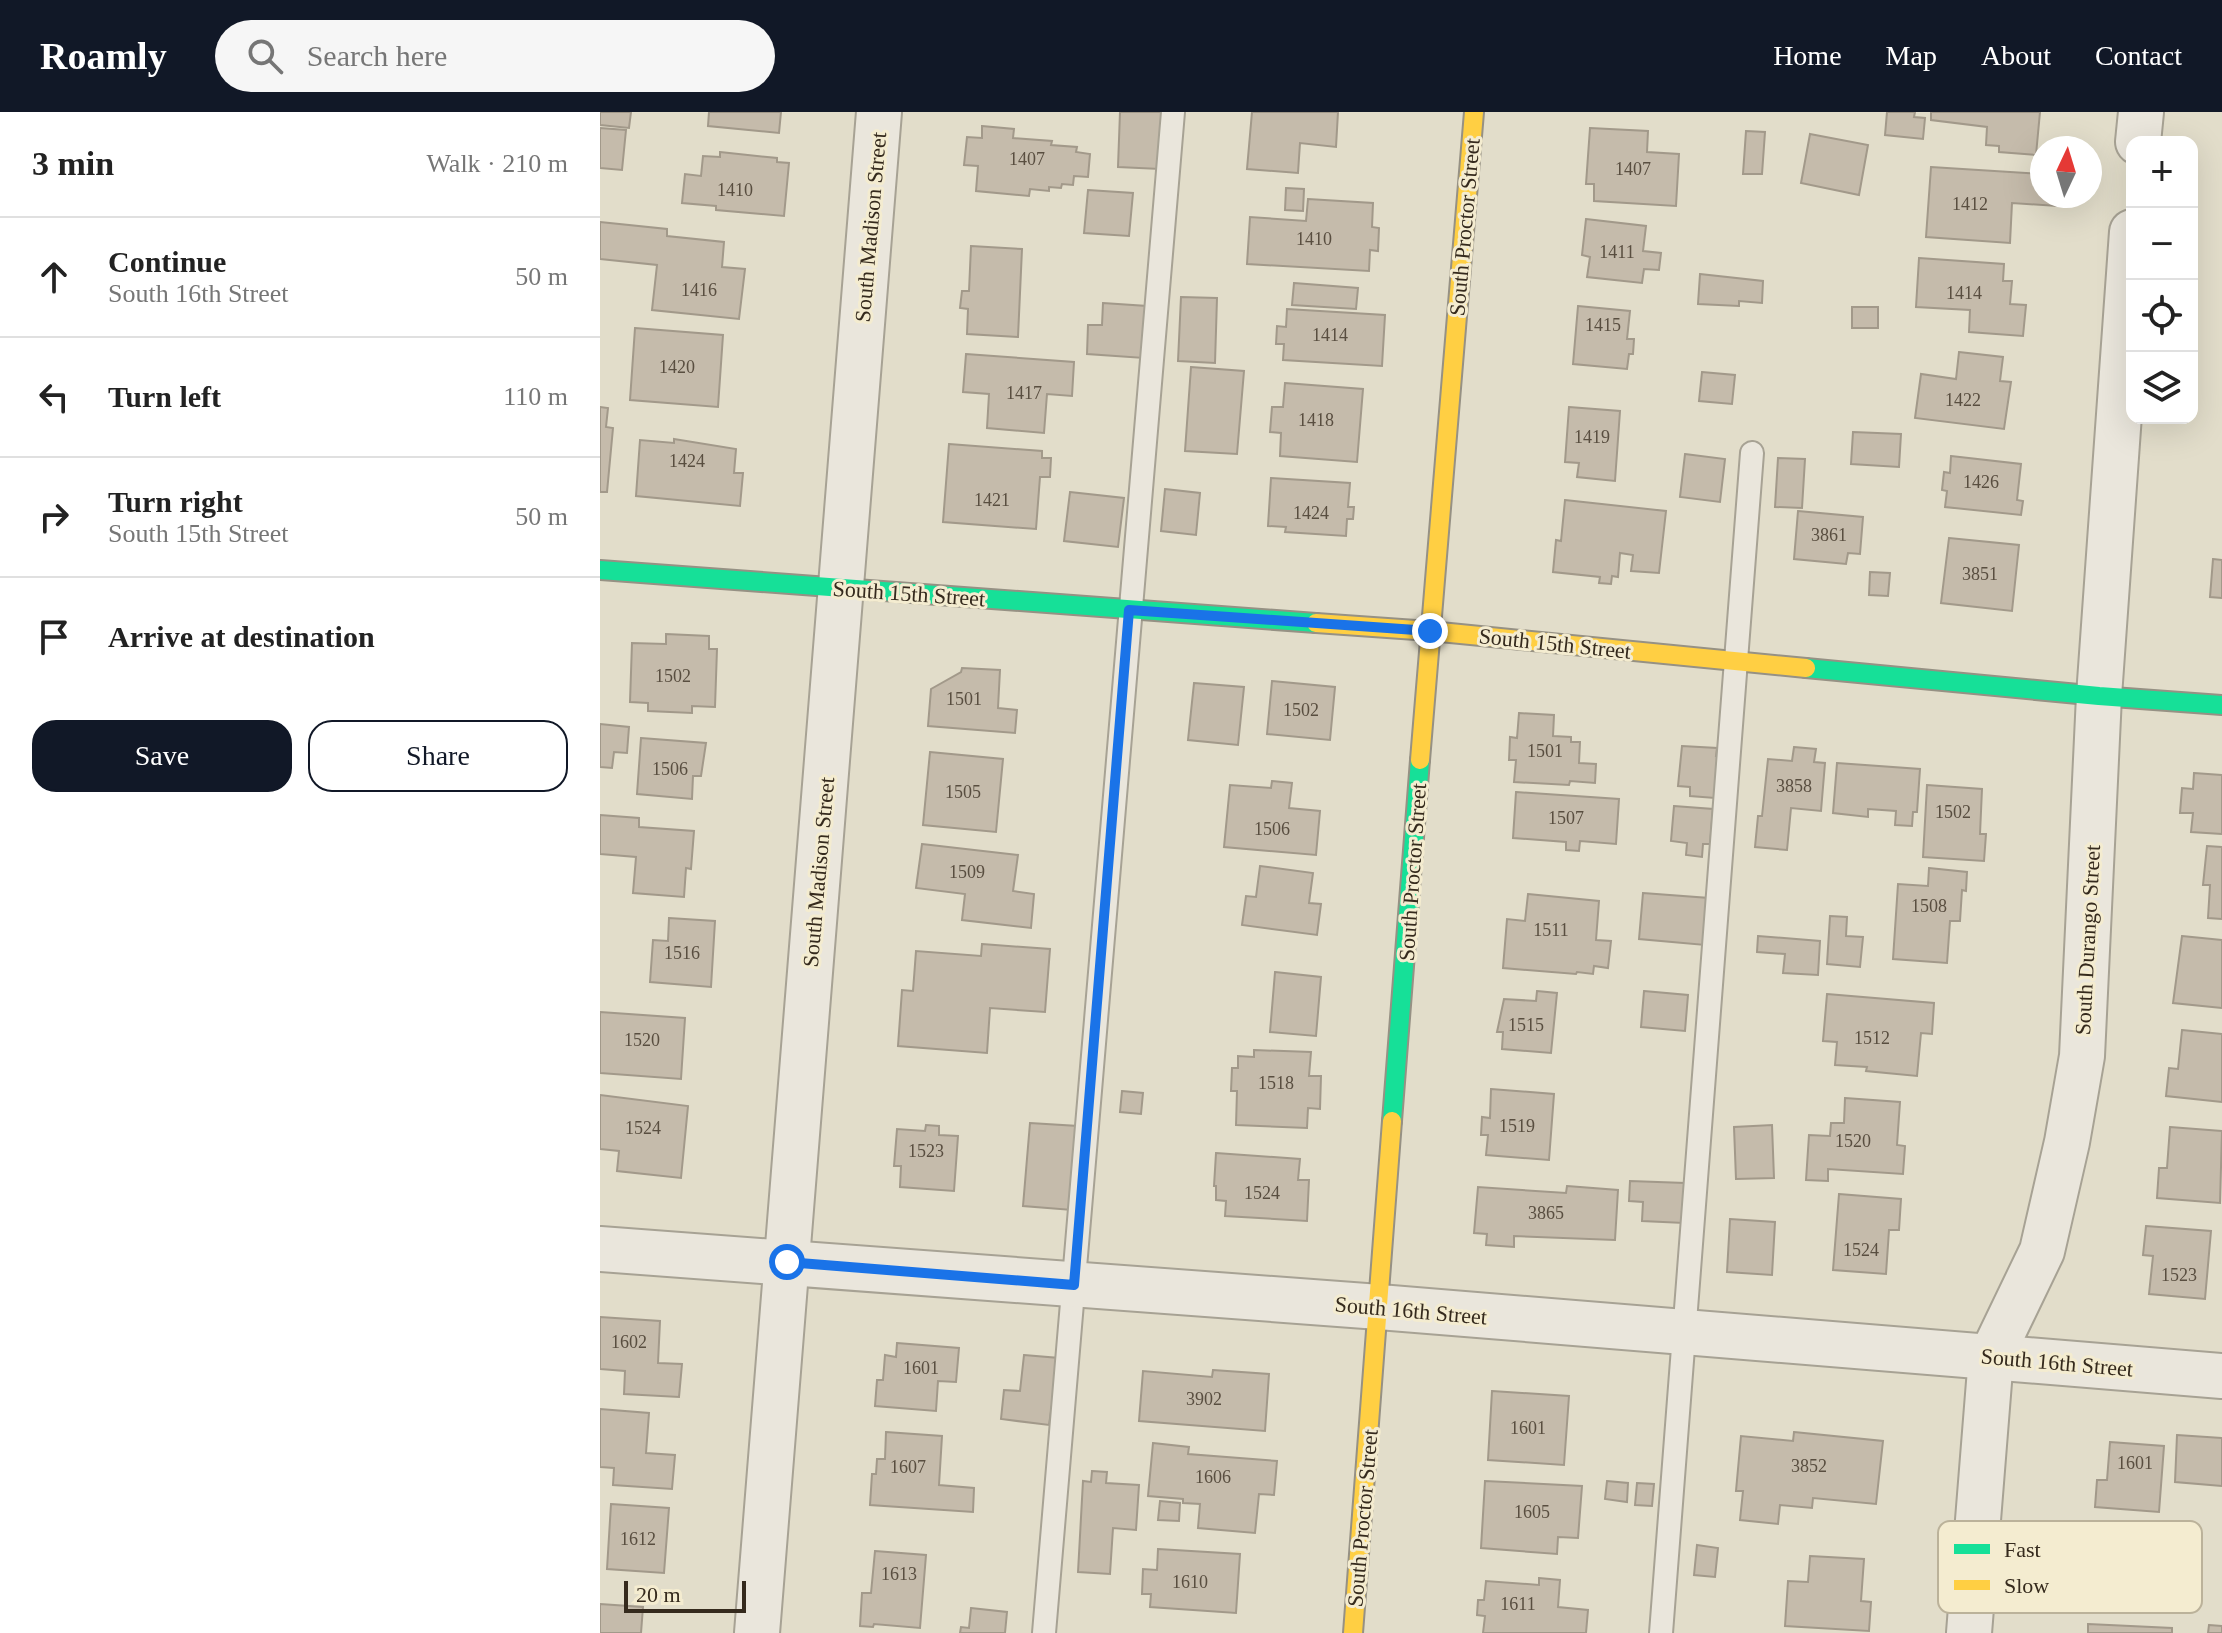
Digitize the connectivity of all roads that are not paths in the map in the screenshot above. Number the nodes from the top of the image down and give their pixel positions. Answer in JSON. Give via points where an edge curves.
{"nodes":[{"id":1,"x":879,"y":112,"type":"edge"},
{"id":2,"x":1173,"y":112,"type":"edge"},
{"id":3,"x":1474,"y":112,"type":"edge"},
{"id":4,"x":2141,"y":112,"type":"edge"},
{"id":5,"x":2139,"y":136,"type":"edge"},
{"id":6,"x":2129,"y":280,"type":"edge"},
{"id":7,"x":1752,"y":453,"type":"dead end"},
{"id":8,"x":600,"y":570,"type":"edge"},
{"id":9,"x":840,"y":587,"type":"junction"},
{"id":10,"x":1129,"y":610,"type":"junction"},
{"id":11,"x":1430,"y":631,"type":"junction"},
{"id":12,"x":1737,"y":661,"type":"junction"},
{"id":13,"x":2099,"y":696,"type":"junction"},
{"id":14,"x":2222,"y":705,"type":"edge"},
{"id":15,"x":600,"y":1249,"type":"edge"},
{"id":16,"x":787,"y":1262,"type":"junction"},
{"id":17,"x":1074,"y":1285,"type":"junction"},
{"id":18,"x":1379,"y":1307,"type":"junction"},
{"id":19,"x":1684,"y":1333,"type":"junction"},
{"id":20,"x":1991,"y":1357,"type":"junction"},
{"id":21,"x":2222,"y":1376,"type":"edge"},
{"id":22,"x":1978,"y":1521,"type":"edge"},
{"id":23,"x":1971,"y":1613,"type":"edge"},
{"id":24,"x":757,"y":1633,"type":"edge"},
{"id":25,"x":1044,"y":1633,"type":"edge"},
{"id":26,"x":1353,"y":1633,"type":"edge"},
{"id":27,"x":1661,"y":1633,"type":"edge"},
{"id":28,"x":1969,"y":1633,"type":"edge"}],
"edges":[{"from":1,"to":9,"type":"street","name":"South Madison Street"},
{"from":2,"to":10,"type":"lane"},
{"from":3,"to":11,"type":"street","name":"South Proctor Street"},
{"from":4,"to":5,"type":"street"},
{"from":6,"to":13,"type":"street","name":"South Durango Street"},
{"from":7,"to":12,"type":"lane"},
{"from":8,"to":9,"type":"street","name":"South 15th Street"},
{"from":9,"to":10,"type":"street","name":"South 15th Street"},
{"from":9,"to":16,"type":"street","name":"South Madison Street"},
{"from":10,"to":11,"type":"street","name":"South 15th Street"},
{"from":10,"to":17,"type":"lane"},
{"from":11,"to":12,"type":"street","name":"South 15th Street"},
{"from":11,"to":18,"type":"street","name":"South Proctor Street"},
{"from":12,"to":13,"type":"street","name":"South 15th Street"},
{"from":12,"to":19,"type":"lane"},
{"from":13,"to":14,"type":"street","name":"South 15th Street"},
{"from":13,"to":20,"type":"street","name":"South Durango Street","via":[[2082,1056],[2042,1251]]},
{"from":15,"to":16,"type":"street","name":"South 16th Street"},
{"from":16,"to":17,"type":"street","name":"South 16th Street"},
{"from":16,"to":24,"type":"street","name":"South Madison Street"},
{"from":17,"to":18,"type":"street","name":"South 16th Street"},
{"from":17,"to":25,"type":"lane"},
{"from":18,"to":19,"type":"street","name":"South 16th Street"},
{"from":18,"to":26,"type":"street","name":"South Proctor Street"},
{"from":19,"to":20,"type":"street","name":"South 16th Street"},
{"from":19,"to":27,"type":"lane"},
{"from":20,"to":21,"type":"street","name":"South 16th Street"},
{"from":20,"to":22,"type":"street","name":"South Durango Street"},
{"from":23,"to":28,"type":"street","name":"South Durango Street"}]}
